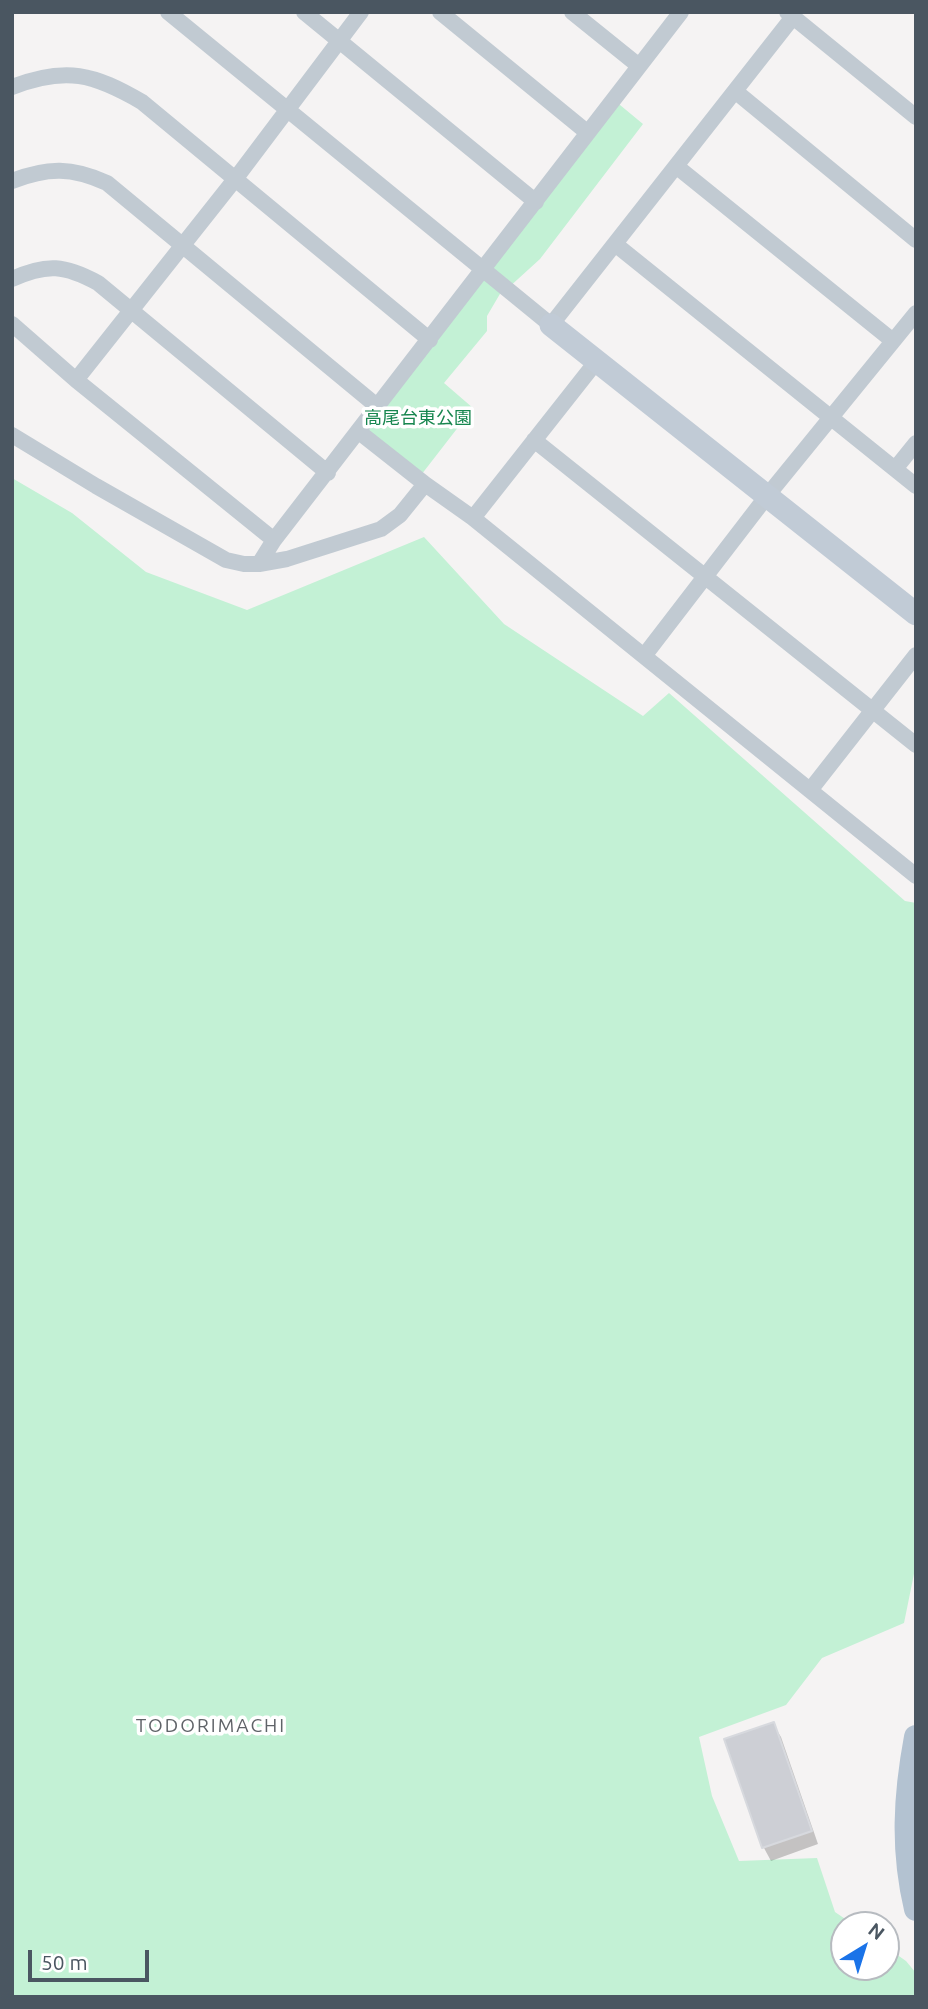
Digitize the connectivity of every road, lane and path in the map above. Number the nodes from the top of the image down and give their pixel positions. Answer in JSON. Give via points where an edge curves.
{"nodes":[{"id":1,"x":168,"y":12,"type":"edge"},
{"id":2,"x":303,"y":12,"type":"edge"},
{"id":3,"x":361,"y":12,"type":"edge"},
{"id":4,"x":440,"y":12,"type":"edge"},
{"id":5,"x":572,"y":12,"type":"edge"},
{"id":6,"x":681,"y":12,"type":"edge"},
{"id":7,"x":790,"y":15,"type":"edge"},
{"id":8,"x":339,"y":42,"type":"junction"},
{"id":9,"x":639,"y":66,"type":"junction"},
{"id":10,"x":12,"y":87,"type":"edge"},
{"id":11,"x":735,"y":91,"type":"junction"},
{"id":12,"x":288,"y":110,"type":"junction"},
{"id":13,"x":916,"y":117,"type":"edge"},
{"id":14,"x":588,"y":133,"type":"junction"},
{"id":15,"x":676,"y":166,"type":"junction"},
{"id":16,"x":13,"y":178,"type":"edge"},
{"id":17,"x":236,"y":178,"type":"junction"},
{"id":18,"x":536,"y":202,"type":"junction"},
{"id":19,"x":916,"y":240,"type":"edge"},
{"id":20,"x":615,"y":244,"type":"junction"},
{"id":21,"x":182,"y":246,"type":"junction"},
{"id":22,"x":484,"y":270,"type":"junction"},
{"id":23,"x":12,"y":279,"type":"edge"},
{"id":24,"x":132,"y":311,"type":"junction"},
{"id":25,"x":916,"y":313,"type":"edge"},
{"id":26,"x":12,"y":324,"type":"edge"},
{"id":27,"x":551,"y":325,"type":"junction"},
{"id":28,"x":430,"y":340,"type":"junction"},
{"id":29,"x":893,"y":341,"type":"junction"},
{"id":30,"x":596,"y":362,"type":"junction"},
{"id":31,"x":76,"y":380,"type":"junction"},
{"id":32,"x":378,"y":407,"type":"junction"},
{"id":33,"x":831,"y":416,"type":"junction"},
{"id":34,"x":359,"y":432,"type":"junction"},
{"id":35,"x":12,"y":435,"type":"edge"},
{"id":36,"x":534,"y":440,"type":"junction"},
{"id":37,"x":916,"y":443,"type":"edge"},
{"id":38,"x":895,"y":469,"type":"junction"},
{"id":39,"x":328,"y":473,"type":"junction"},
{"id":40,"x":425,"y":484,"type":"junction"},
{"id":41,"x":916,"y":486,"type":"edge"},
{"id":42,"x":767,"y":496,"type":"junction"},
{"id":43,"x":473,"y":518,"type":"junction"},
{"id":44,"x":274,"y":540,"type":"junction"},
{"id":45,"x":259,"y":564,"type":"junction"},
{"id":46,"x":704,"y":576,"type":"junction"},
{"id":47,"x":916,"y":614,"type":"edge"},
{"id":48,"x":916,"y":655,"type":"edge"},
{"id":49,"x":644,"y":656,"type":"junction"},
{"id":50,"x":872,"y":710,"type":"junction"},
{"id":51,"x":916,"y":744,"type":"edge"},
{"id":52,"x":810,"y":789,"type":"junction"},
{"id":53,"x":916,"y":876,"type":"edge"},
{"id":54,"x":916,"y":1737,"type":"edge"},
{"id":55,"x":916,"y":1909,"type":"edge"}],
"edges":[{"from":1,"to":12,"type":"street"},
{"from":2,"to":8,"type":"street"},
{"from":3,"to":8,"type":"street"},
{"from":4,"to":14,"type":"street"},
{"from":5,"to":9,"type":"street"},
{"from":6,"to":9,"type":"street"},
{"from":7,"to":11,"type":"street"},
{"from":7,"to":13,"type":"street"},
{"from":8,"to":12,"type":"street"},
{"from":8,"to":18,"type":"street"},
{"from":9,"to":14,"type":"street"},
{"from":10,"to":17,"type":"street","via":[[32,79],[96,78],[142,102]]},
{"from":11,"to":15,"type":"street"},
{"from":11,"to":19,"type":"street"},
{"from":12,"to":17,"type":"street"},
{"from":12,"to":22,"type":"street"},
{"from":14,"to":18,"type":"street"},
{"from":15,"to":20,"type":"street"},
{"from":15,"to":29,"type":"street"},
{"from":16,"to":21,"type":"street","via":[[42,171],[85,173],[107,183]]},
{"from":17,"to":21,"type":"street"},
{"from":17,"to":28,"type":"street"},
{"from":18,"to":22,"type":"street"},
{"from":20,"to":27,"type":"street"},
{"from":20,"to":33,"type":"street"},
{"from":21,"to":24,"type":"street"},
{"from":21,"to":32,"type":"street"},
{"from":22,"to":27,"type":"street"},
{"from":22,"to":28,"type":"street"},
{"from":23,"to":24,"type":"street","via":[[44,267],[58,267],[98,283]]},
{"from":24,"to":31,"type":"street"},
{"from":24,"to":39,"type":"street"},
{"from":25,"to":29,"type":"street"},
{"from":26,"to":31,"type":"street"},
{"from":27,"to":30,"type":"street"},
{"from":28,"to":32,"type":"street"},
{"from":29,"to":33,"type":"street"},
{"from":30,"to":36,"type":"street"},
{"from":30,"to":42,"type":"street"},
{"from":31,"to":44,"type":"street"},
{"from":32,"to":34,"type":"street"},
{"from":33,"to":38,"type":"street"},
{"from":33,"to":42,"type":"street"},
{"from":34,"to":39,"type":"street"},
{"from":34,"to":40,"type":"street"},
{"from":35,"to":45,"type":"street","via":[[226,560]]},
{"from":36,"to":43,"type":"street"},
{"from":36,"to":46,"type":"street"},
{"from":37,"to":38,"type":"street"},
{"from":38,"to":41,"type":"street"},
{"from":39,"to":44,"type":"street"},
{"from":40,"to":43,"type":"street"},
{"from":40,"to":45,"type":"street","via":[[400,515],[381,529]]},
{"from":42,"to":46,"type":"street"},
{"from":42,"to":47,"type":"street"},
{"from":43,"to":49,"type":"street"},
{"from":44,"to":45,"type":"street"},
{"from":46,"to":49,"type":"street"},
{"from":46,"to":50,"type":"street"},
{"from":48,"to":50,"type":"street"},
{"from":49,"to":52,"type":"street"},
{"from":50,"to":51,"type":"street"},
{"from":50,"to":52,"type":"street"},
{"from":52,"to":53,"type":"street"},
{"from":54,"to":55,"type":"main road","via":[[905,1824]]}]}
